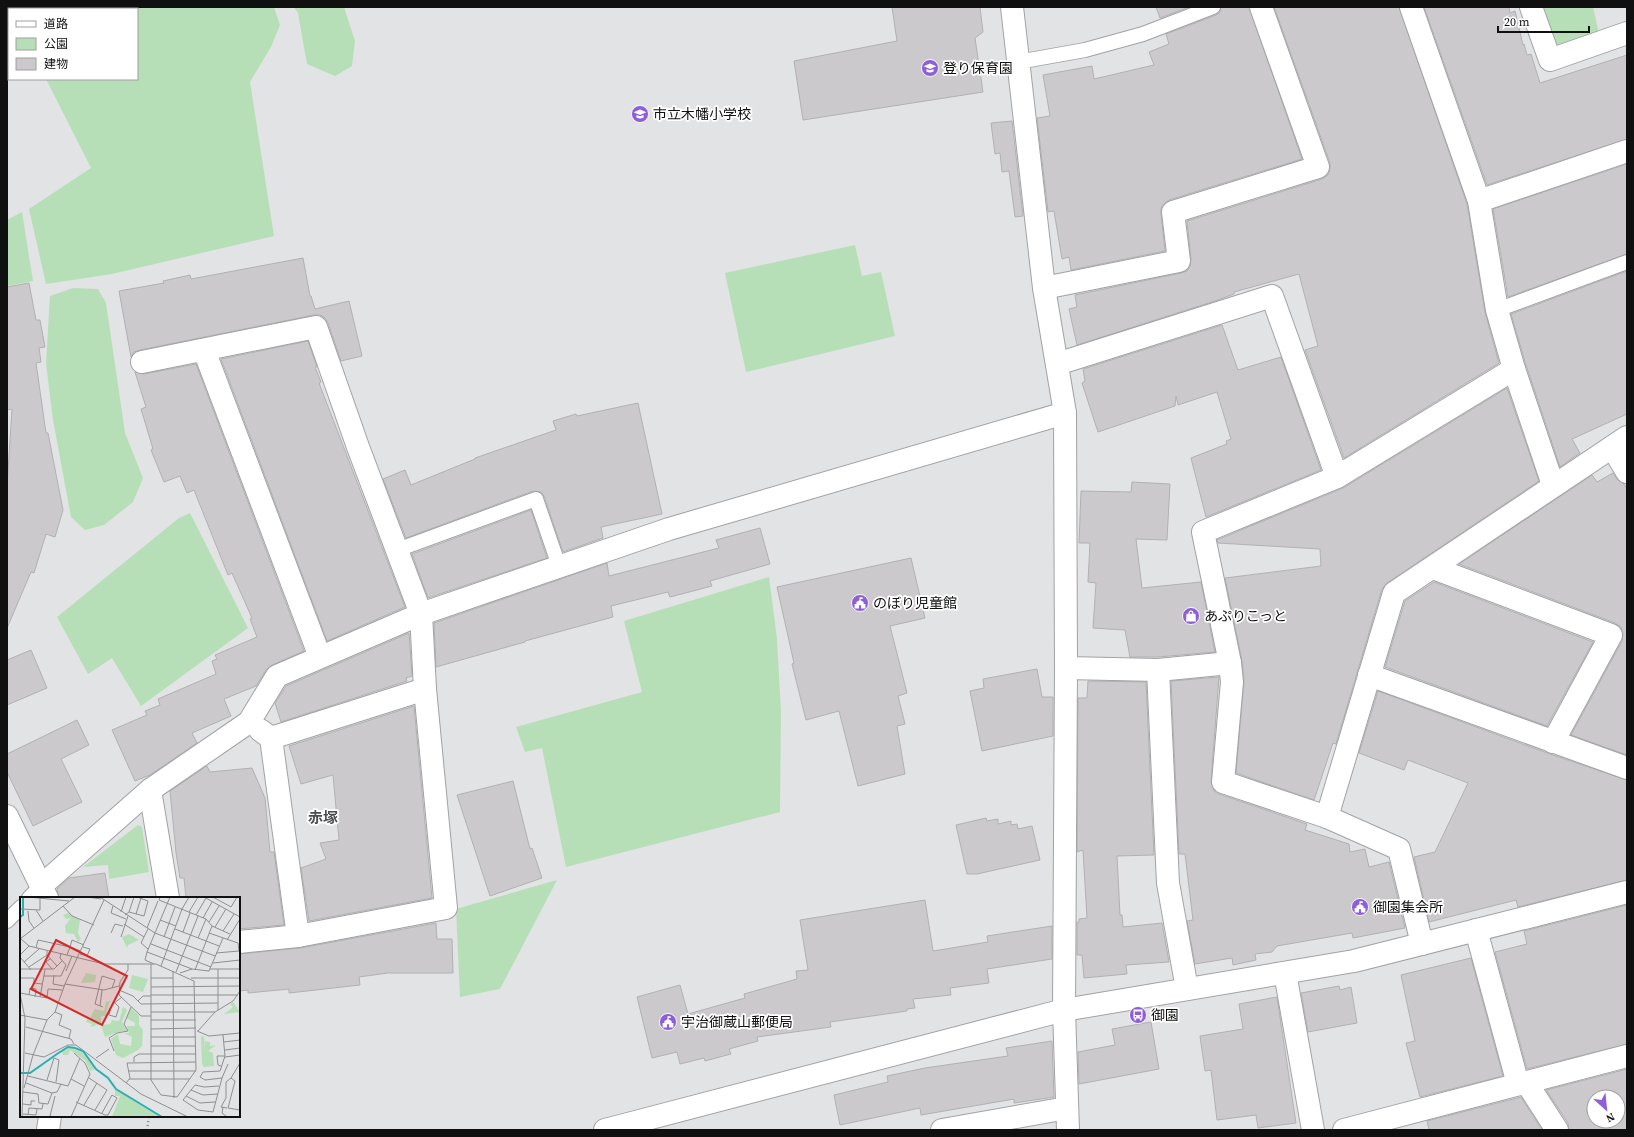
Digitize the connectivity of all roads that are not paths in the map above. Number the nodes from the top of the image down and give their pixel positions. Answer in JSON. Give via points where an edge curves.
{"nodes":[{"id":1,"x":1012,"y":7,"type":"edge"},
{"id":2,"x":1213,"y":7,"type":"edge"},
{"id":3,"x":1260,"y":7,"type":"edge"},
{"id":4,"x":1411,"y":7,"type":"edge"},
{"id":5,"x":1531,"y":7,"type":"edge"},
{"id":6,"x":1627,"y":33,"type":"edge"},
{"id":7,"x":1018,"y":62,"type":"junction"},
{"id":8,"x":1627,"y":151,"type":"edge"},
{"id":9,"x":1479,"y":202,"type":"junction"},
{"id":10,"x":1627,"y":262,"type":"edge"},
{"id":11,"x":1044,"y":288,"type":"junction"},
{"id":12,"x":1497,"y":310,"type":"junction"},
{"id":13,"x":204,"y":350,"type":"junction"},
{"id":14,"x":142,"y":362,"type":"dead end"},
{"id":15,"x":1057,"y":364,"type":"junction"},
{"id":16,"x":1514,"y":369,"type":"junction"},
{"id":17,"x":1065,"y":413,"type":"junction"},
{"id":18,"x":1620,"y":442,"type":"edge"},
{"id":19,"x":1627,"y":472,"type":"edge"},
{"id":20,"x":1337,"y":477,"type":"junction"},
{"id":21,"x":1553,"y":485,"type":"junction"},
{"id":22,"x":397,"y":550,"type":"junction"},
{"id":23,"x":559,"y":566,"type":"junction"},
{"id":24,"x":1433,"y":568,"type":"junction"},
{"id":25,"x":421,"y":614,"type":"junction"},
{"id":26,"x":320,"y":657,"type":"junction"},
{"id":27,"x":1230,"y":664,"type":"junction"},
{"id":28,"x":1066,"y":668,"type":"junction"},
{"id":29,"x":1158,"y":670,"type":"junction"},
{"id":30,"x":1369,"y":675,"type":"junction"},
{"id":31,"x":424,"y":689,"type":"junction"},
{"id":32,"x":249,"y":722,"type":"junction"},
{"id":33,"x":271,"y":738,"type":"junction"},
{"id":34,"x":1553,"y":742,"type":"junction"},
{"id":35,"x":1627,"y":768,"type":"edge"},
{"id":36,"x":150,"y":790,"type":"junction"},
{"id":37,"x":1327,"y":817,"type":"junction"},
{"id":38,"x":8,"y":819,"type":"edge"},
{"id":39,"x":1627,"y":892,"type":"edge"},
{"id":40,"x":39,"y":894,"type":"edge"},
{"id":41,"x":168,"y":897,"type":"edge"},
{"id":42,"x":20,"y":908,"type":"edge"},
{"id":43,"x":7,"y":921,"type":"edge"},
{"id":44,"x":1476,"y":930,"type":"junction"},
{"id":45,"x":298,"y":936,"type":"junction"},
{"id":46,"x":240,"y":942,"type":"edge"},
{"id":47,"x":1422,"y":944,"type":"junction"},
{"id":48,"x":1285,"y":973,"type":"junction"},
{"id":49,"x":1187,"y":989,"type":"junction"},
{"id":50,"x":1064,"y":1010,"type":"junction"},
{"id":51,"x":1627,"y":1056,"type":"edge"},
{"id":52,"x":1522,"y":1083,"type":"junction"},
{"id":53,"x":1067,"y":1108,"type":"junction"},
{"id":54,"x":50,"y":1117,"type":"edge"},
{"id":55,"x":48,"y":1130,"type":"edge"},
{"id":56,"x":605,"y":1130,"type":"edge"},
{"id":57,"x":942,"y":1130,"type":"edge"},
{"id":58,"x":1068,"y":1130,"type":"edge"},
{"id":59,"x":1313,"y":1130,"type":"edge"},
{"id":60,"x":1344,"y":1130,"type":"edge"},
{"id":61,"x":1557,"y":1130,"type":"edge"}],
"edges":[{"from":1,"to":7,"type":"street"},
{"from":2,"to":7,"type":"lane","via":[[1143,34],[1085,50]]},
{"from":3,"to":11,"type":"street","via":[[1318,167],[1173,212],[1179,261]]},
{"from":4,"to":9,"type":"street"},
{"from":5,"to":6,"type":"street","via":[[1550,60]]},
{"from":7,"to":11,"type":"street"},
{"from":8,"to":9,"type":"street"},
{"from":9,"to":12,"type":"street"},
{"from":10,"to":12,"type":"lane"},
{"from":11,"to":15,"type":"street"},
{"from":12,"to":16,"type":"street"},
{"from":13,"to":14,"type":"street"},
{"from":13,"to":22,"type":"street","via":[[316,327]]},
{"from":13,"to":26,"type":"street"},
{"from":15,"to":17,"type":"street"},
{"from":15,"to":20,"type":"street","via":[[1272,296]]},
{"from":16,"to":20,"type":"street"},
{"from":16,"to":21,"type":"street"},
{"from":17,"to":23,"type":"street","via":[[669,529]]},
{"from":17,"to":28,"type":"street"},
{"from":18,"to":19,"type":"street"},
{"from":18,"to":21,"type":"street"},
{"from":20,"to":27,"type":"street","via":[[1203,532]]},
{"from":21,"to":24,"type":"street"},
{"from":22,"to":23,"type":"lane","via":[[536,498]]},
{"from":22,"to":25,"type":"street"},
{"from":23,"to":25,"type":"street"},
{"from":24,"to":30,"type":"street","via":[[1394,594]]},
{"from":24,"to":34,"type":"street","via":[[1611,635]]},
{"from":25,"to":26,"type":"street"},
{"from":25,"to":31,"type":"street"},
{"from":26,"to":32,"type":"street","via":[[277,676]]},
{"from":27,"to":29,"type":"street"},
{"from":27,"to":37,"type":"street","via":[[1232,682],[1223,782]]},
{"from":28,"to":29,"type":"street"},
{"from":28,"to":50,"type":"street"},
{"from":29,"to":49,"type":"street","via":[[1168,883]]},
{"from":30,"to":34,"type":"street"},
{"from":30,"to":37,"type":"street"},
{"from":31,"to":33,"type":"street"},
{"from":31,"to":45,"type":"street","via":[[446,908]]},
{"from":32,"to":33,"type":"street"},
{"from":32,"to":36,"type":"street"},
{"from":33,"to":45,"type":"street"},
{"from":34,"to":35,"type":"street"},
{"from":36,"to":40,"type":"street"},
{"from":36,"to":41,"type":"street"},
{"from":37,"to":47,"type":"street","via":[[1399,849]]},
{"from":38,"to":40,"type":"street"},
{"from":39,"to":44,"type":"street"},
{"from":42,"to":43,"type":"lane"},
{"from":44,"to":47,"type":"street"},
{"from":44,"to":52,"type":"street"},
{"from":45,"to":46,"type":"street"},
{"from":47,"to":48,"type":"street","via":[[1354,961]]},
{"from":48,"to":49,"type":"street"},
{"from":48,"to":59,"type":"street"},
{"from":49,"to":50,"type":"street"},
{"from":50,"to":53,"type":"street"},
{"from":50,"to":56,"type":"street"},
{"from":51,"to":52,"type":"street"},
{"from":52,"to":60,"type":"street"},
{"from":52,"to":61,"type":"street"},
{"from":53,"to":57,"type":"street"},
{"from":53,"to":58,"type":"street"},
{"from":54,"to":55,"type":"street"}]}
